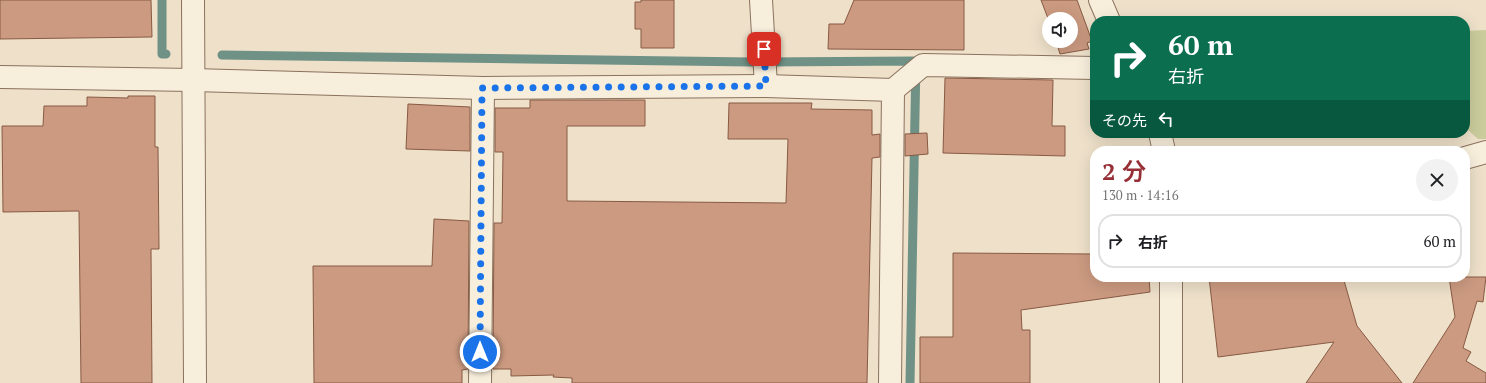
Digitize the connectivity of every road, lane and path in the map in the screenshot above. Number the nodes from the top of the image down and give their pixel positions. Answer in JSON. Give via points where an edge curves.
{"nodes":[{"id":1,"x":193,"y":0,"type":"edge"},
{"id":2,"x":761,"y":0,"type":"edge"},
{"id":3,"x":1100,"y":0,"type":"edge"},
{"id":4,"x":1107,"y":16,"type":"edge"},
{"id":5,"x":1090,"y":68,"type":"edge"},
{"id":6,"x":0,"y":77,"type":"edge"},
{"id":7,"x":194,"y":80,"type":"junction"},
{"id":8,"x":766,"y":80,"type":"junction"},
{"id":9,"x":899,"y":85,"type":"junction"},
{"id":10,"x":482,"y":88,"type":"junction"},
{"id":11,"x":1486,"y":152,"type":"edge"},
{"id":12,"x":1470,"y":157,"type":"edge"},
{"id":13,"x":1171,"y":282,"type":"edge"},
{"id":14,"x":195,"y":383,"type":"edge"},
{"id":15,"x":480,"y":383,"type":"edge"},
{"id":16,"x":890,"y":383,"type":"edge"},
{"id":17,"x":1171,"y":383,"type":"edge"}],
"edges":[{"from":1,"to":7,"type":"street"},
{"from":2,"to":8,"type":"street"},
{"from":3,"to":4,"type":"street"},
{"from":5,"to":9,"type":"street","via":[[923,65]]},
{"from":6,"to":7,"type":"street"},
{"from":7,"to":10,"type":"street"},
{"from":7,"to":14,"type":"street"},
{"from":8,"to":9,"type":"street"},
{"from":8,"to":10,"type":"street"},
{"from":9,"to":16,"type":"street"},
{"from":10,"to":15,"type":"street"},
{"from":11,"to":12,"type":"street"},
{"from":13,"to":17,"type":"street"}]}
